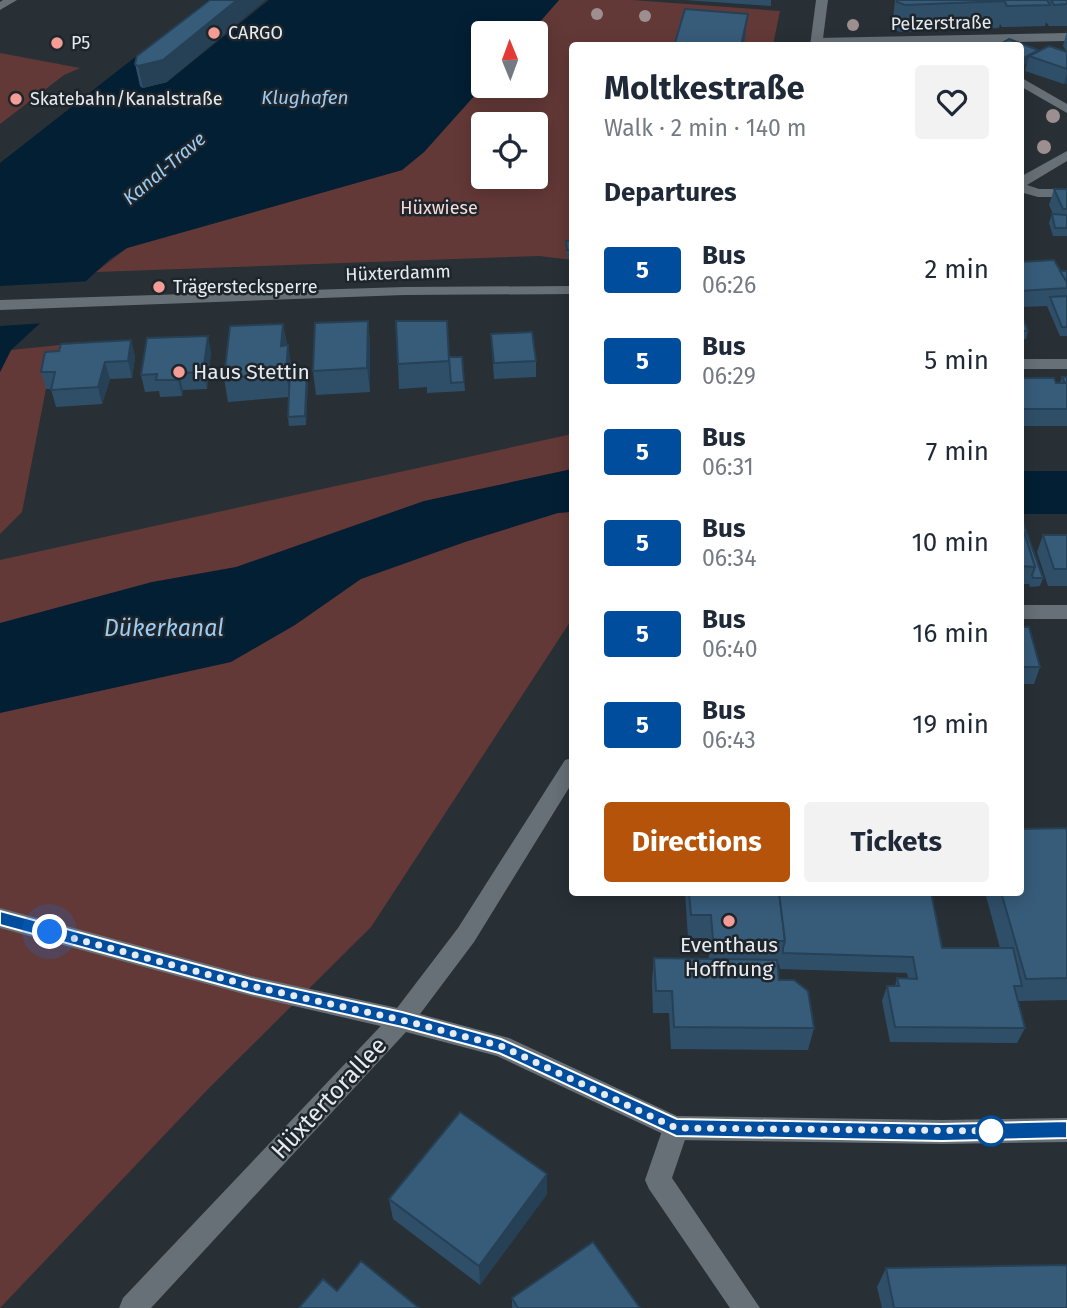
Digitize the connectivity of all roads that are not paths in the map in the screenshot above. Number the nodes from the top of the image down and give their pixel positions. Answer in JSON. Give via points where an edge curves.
{"nodes":[{"id":1,"x":11,"y":0,"type":"edge"},
{"id":2,"x":822,"y":0,"type":"edge"},
{"id":3,"x":0,"y":7,"type":"edge"},
{"id":4,"x":1067,"y":37,"type":"edge"},
{"id":5,"x":816,"y":42,"type":"edge"},
{"id":6,"x":944,"y":42,"type":"edge"},
{"id":7,"x":1024,"y":83,"type":"edge"},
{"id":8,"x":1067,"y":109,"type":"edge"},
{"id":9,"x":1067,"y":155,"type":"edge"},
{"id":10,"x":1024,"y":182,"type":"edge"},
{"id":11,"x":1024,"y":187,"type":"edge"},
{"id":12,"x":1067,"y":193,"type":"edge"},
{"id":13,"x":569,"y":290,"type":"edge"},
{"id":14,"x":0,"y":305,"type":"edge"},
{"id":15,"x":1024,"y":364,"type":"edge"},
{"id":16,"x":1067,"y":364,"type":"edge"},
{"id":17,"x":1024,"y":612,"type":"edge"},
{"id":18,"x":1067,"y":612,"type":"edge"},
{"id":19,"x":569,"y":771,"type":"edge"},
{"id":20,"x":0,"y":918,"type":"edge"},
{"id":21,"x":402,"y":1020,"type":"junction"},
{"id":22,"x":676,"y":1128,"type":"junction"},
{"id":23,"x":1067,"y":1130,"type":"edge"},
{"id":24,"x":133,"y":1308,"type":"edge"},
{"id":25,"x":746,"y":1308,"type":"edge"}],
"edges":[{"from":1,"to":3,"type":"main road"},
{"from":2,"to":5,"type":"main road"},
{"from":4,"to":6,"type":"main road","name":"Pelzerstraße"},
{"from":7,"to":8,"type":"main road"},
{"from":9,"to":10,"type":"main road"},
{"from":11,"to":12,"type":"main road","via":[[1038,193]]},
{"from":13,"to":14,"type":"main road","name":"Hüxterdamm"},
{"from":15,"to":16,"type":"main road"},
{"from":17,"to":18,"type":"main road"},
{"from":19,"to":21,"type":"main road","name":"Hüxtertorallee","via":[[466,936]]},
{"from":20,"to":21,"type":"main road","via":[[251,986]]},
{"from":21,"to":22,"type":"main road","via":[[501,1046]]},
{"from":21,"to":24,"type":"main road","name":"Hüxtertorallee"},
{"from":22,"to":23,"type":"main road"},
{"from":22,"to":25,"type":"main road","via":[[658,1180]]}]}
